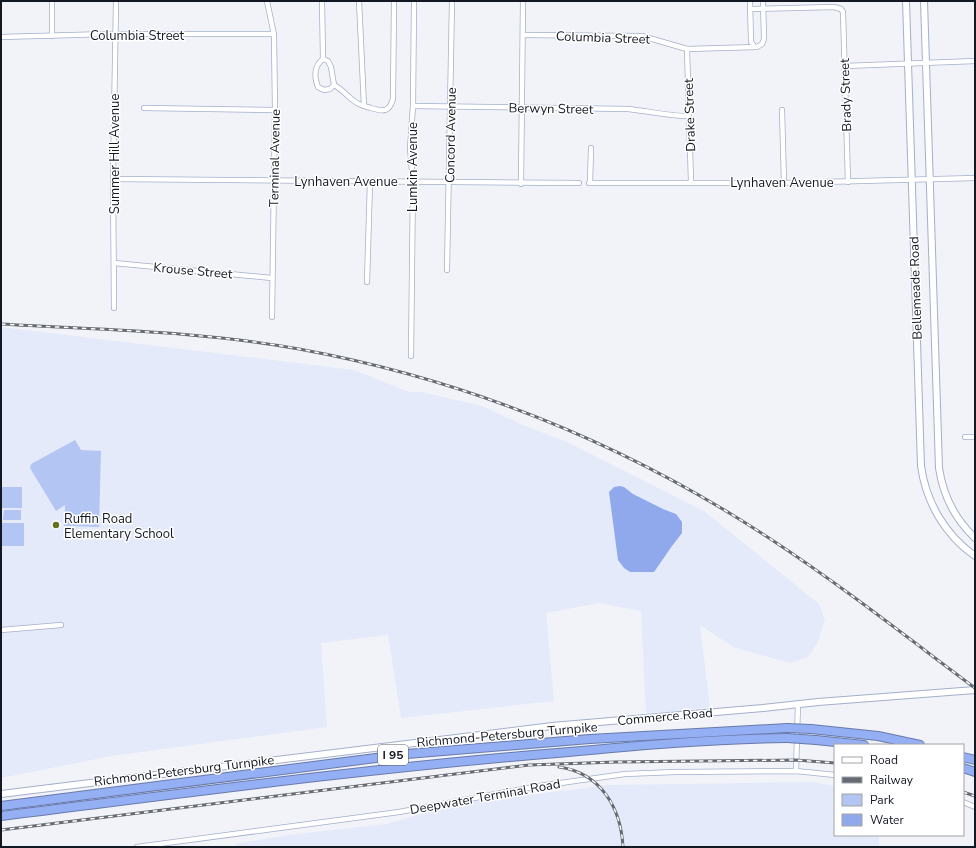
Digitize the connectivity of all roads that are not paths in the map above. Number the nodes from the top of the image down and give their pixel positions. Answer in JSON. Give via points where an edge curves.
{"nodes":[{"id":1,"x":52,"y":1,"type":"edge"},
{"id":2,"x":116,"y":1,"type":"edge"},
{"id":3,"x":267,"y":1,"type":"edge"},
{"id":4,"x":322,"y":1,"type":"edge"},
{"id":5,"x":359,"y":1,"type":"edge"},
{"id":6,"x":394,"y":1,"type":"edge"},
{"id":7,"x":414,"y":1,"type":"edge"},
{"id":8,"x":452,"y":1,"type":"edge"},
{"id":9,"x":523,"y":1,"type":"edge"},
{"id":10,"x":750,"y":1,"type":"edge"},
{"id":11,"x":763,"y":1,"type":"edge"},
{"id":12,"x":906,"y":1,"type":"edge"},
{"id":13,"x":924,"y":1,"type":"edge"},
{"id":14,"x":750,"y":9,"type":"junction"},
{"id":15,"x":763,"y":9,"type":"junction"},
{"id":16,"x":116,"y":34,"type":"junction"},
{"id":17,"x":274,"y":34,"type":"junction"},
{"id":18,"x":523,"y":35,"type":"junction"},
{"id":19,"x":52,"y":36,"type":"junction"},
{"id":20,"x":1,"y":37,"type":"edge"},
{"id":21,"x":754,"y":46,"type":"junction"},
{"id":22,"x":687,"y":48,"type":"junction"},
{"id":23,"x":323,"y":59,"type":"junction"},
{"id":24,"x":975,"y":61,"type":"edge"},
{"id":25,"x":926,"y":63,"type":"junction"},
{"id":26,"x":908,"y":64,"type":"junction"},
{"id":27,"x":845,"y":66,"type":"junction"},
{"id":28,"x":334,"y":85,"type":"junction"},
{"id":29,"x":364,"y":106,"type":"junction"},
{"id":30,"x":413,"y":106,"type":"junction"},
{"id":31,"x":451,"y":106,"type":"junction"},
{"id":32,"x":523,"y":107,"type":"junction"},
{"id":33,"x":144,"y":108,"type":"dead end"},
{"id":34,"x":275,"y":110,"type":"junction"},
{"id":35,"x":782,"y":110,"type":"dead end"},
{"id":36,"x":688,"y":116,"type":"junction"},
{"id":37,"x":590,"y":148,"type":"dead end"},
{"id":38,"x":975,"y":178,"type":"edge"},
{"id":39,"x":113,"y":179,"type":"junction"},
{"id":40,"x":929,"y":179,"type":"junction"},
{"id":41,"x":912,"y":180,"type":"junction"},
{"id":42,"x":273,"y":181,"type":"junction"},
{"id":43,"x":370,"y":182,"type":"junction"},
{"id":44,"x":413,"y":182,"type":"junction"},
{"id":45,"x":448,"y":182,"type":"junction"},
{"id":46,"x":691,"y":182,"type":"junction"},
{"id":47,"x":848,"y":182,"type":"junction"},
{"id":48,"x":579,"y":183,"type":"dead end"},
{"id":49,"x":784,"y":183,"type":"junction"},
{"id":50,"x":521,"y":184,"type":"junction"},
{"id":51,"x":114,"y":263,"type":"junction"},
{"id":52,"x":447,"y":270,"type":"dead end"},
{"id":53,"x":272,"y":278,"type":"junction"},
{"id":54,"x":367,"y":282,"type":"dead end"},
{"id":55,"x":114,"y":308,"type":"dead end"},
{"id":56,"x":272,"y":316,"type":"dead end"},
{"id":57,"x":411,"y":356,"type":"dead end"},
{"id":58,"x":965,"y":437,"type":"dead end"},
{"id":59,"x":975,"y":437,"type":"edge"},
{"id":60,"x":975,"y":538,"type":"edge"},
{"id":61,"x":975,"y":556,"type":"edge"},
{"id":62,"x":61,"y":625,"type":"dead end"},
{"id":63,"x":1,"y":630,"type":"edge"},
{"id":64,"x":975,"y":690,"type":"edge"},
{"id":65,"x":798,"y":704,"type":"junction"},
{"id":66,"x":782,"y":706,"type":"junction"},
{"id":67,"x":854,"y":744,"type":"edge"},
{"id":68,"x":915,"y":744,"type":"edge"},
{"id":69,"x":964,"y":757,"type":"edge"},
{"id":70,"x":975,"y":760,"type":"edge"},
{"id":71,"x":964,"y":768,"type":"edge"},
{"id":72,"x":796,"y":771,"type":"junction"},
{"id":73,"x":975,"y":772,"type":"edge"},
{"id":74,"x":834,"y":775,"type":"edge"},
{"id":75,"x":1,"y":790,"type":"edge"},
{"id":76,"x":1,"y":794,"type":"edge"},
{"id":77,"x":964,"y":802,"type":"edge"},
{"id":78,"x":1,"y":806,"type":"edge"},
{"id":79,"x":975,"y":807,"type":"edge"},
{"id":80,"x":1,"y":816,"type":"edge"},
{"id":81,"x":137,"y":847,"type":"edge"}],
"edges":[{"from":1,"to":19,"type":"street"},
{"from":2,"to":16,"type":"street","name":"Summer Hill Avenue"},
{"from":3,"to":17,"type":"street","name":"Terminal Avenue"},
{"from":4,"to":23,"type":"street"},
{"from":5,"to":29,"type":"street"},
{"from":6,"to":29,"type":"street","via":[[393,99],[391,106],[384,110]]},
{"from":7,"to":30,"type":"street","name":"Lumkin Avenue"},
{"from":8,"to":31,"type":"street","name":"Concord Avenue"},
{"from":9,"to":18,"type":"street"},
{"from":10,"to":14,"type":"street"},
{"from":11,"to":15,"type":"street"},
{"from":12,"to":26,"type":"main road","name":"Bellemeade Road"},
{"from":13,"to":25,"type":"main road","name":"Bellemeade Road"},
{"from":14,"to":15,"type":"street"},
{"from":14,"to":21,"type":"street","via":[[751,42]]},
{"from":15,"to":21,"type":"street","via":[[764,42],[760,46]]},
{"from":15,"to":27,"type":"street","name":"Brady Street","via":[[841,9]]},
{"from":16,"to":17,"type":"street","name":"Columbia Street"},
{"from":16,"to":19,"type":"street","name":"Columbia Street"},
{"from":16,"to":39,"type":"street","name":"Summer Hill Avenue"},
{"from":17,"to":34,"type":"street","name":"Terminal Avenue"},
{"from":18,"to":22,"type":"street","name":"Columbia Street","via":[[642,36]]},
{"from":18,"to":32,"type":"street"},
{"from":19,"to":20,"type":"street","name":"Columbia Street"},
{"from":21,"to":22,"type":"street","name":"Columbia Street"},
{"from":22,"to":36,"type":"street","name":"Drake Street"},
{"from":23,"to":28,"type":"street","via":[[328,60]]},
{"from":23,"to":28,"type":"street","via":[[315,73],[318,87],[324,90]]},
{"from":24,"to":25,"type":"street"},
{"from":25,"to":26,"type":"street"},
{"from":25,"to":40,"type":"main road","name":"Bellemeade Road"},
{"from":26,"to":27,"type":"street"},
{"from":26,"to":41,"type":"main road","name":"Bellemeade Road"},
{"from":27,"to":47,"type":"street","name":"Brady Street"},
{"from":28,"to":29,"type":"street"},
{"from":30,"to":31,"type":"street","name":"Berwyn Street"},
{"from":30,"to":44,"type":"street","name":"Lumkin Avenue","via":[[410,148]]},
{"from":31,"to":32,"type":"street","name":"Berwyn Street"},
{"from":31,"to":45,"type":"street","name":"Concord Avenue"},
{"from":32,"to":36,"type":"street","name":"Berwyn Street","via":[[628,109]]},
{"from":32,"to":50,"type":"street"},
{"from":33,"to":34,"type":"street"},
{"from":34,"to":42,"type":"street","name":"Terminal Avenue"},
{"from":35,"to":49,"type":"street"},
{"from":36,"to":46,"type":"street","name":"Drake Street"},
{"from":37,"to":46,"type":"street","name":"Lynhaven Avenue","via":[[589,183]]},
{"from":38,"to":40,"type":"street","name":"Lynhaven Avenue"},
{"from":39,"to":42,"type":"street","name":"Lynhaven Avenue"},
{"from":39,"to":51,"type":"street","name":"Summer Hill Avenue"},
{"from":40,"to":41,"type":"street","name":"Lynhaven Avenue"},
{"from":40,"to":60,"type":"main road","name":"Bellemeade Road","via":[[939,472],[951,507]]},
{"from":41,"to":47,"type":"street","name":"Lynhaven Avenue"},
{"from":41,"to":61,"type":"main road","name":"Bellemeade Road","via":[[922,474],[929,499],[941,522],[958,542]]},
{"from":42,"to":43,"type":"street","name":"Lynhaven Avenue"},
{"from":42,"to":53,"type":"street","name":"Terminal Avenue"},
{"from":43,"to":44,"type":"street","name":"Lynhaven Avenue"},
{"from":43,"to":54,"type":"street"},
{"from":44,"to":45,"type":"street","name":"Lynhaven Avenue"},
{"from":44,"to":57,"type":"street","name":"Lumkin Avenue"},
{"from":45,"to":50,"type":"street","name":"Lynhaven Avenue"},
{"from":45,"to":52,"type":"street","name":"Concord Avenue"},
{"from":46,"to":49,"type":"street","name":"Lynhaven Avenue"},
{"from":47,"to":49,"type":"street","name":"Lynhaven Avenue"},
{"from":48,"to":50,"type":"street","name":"Lynhaven Avenue"},
{"from":51,"to":53,"type":"street","name":"Krouse Street"},
{"from":51,"to":55,"type":"street","name":"Summer Hill Avenue"},
{"from":53,"to":56,"type":"street","name":"Terminal Avenue"},
{"from":58,"to":59,"type":"street"},
{"from":62,"to":63,"type":"street"},
{"from":64,"to":65,"type":"main road","name":"Commerce Road"},
{"from":65,"to":66,"type":"main road","name":"Commerce Road"},
{"from":65,"to":72,"type":"street"},
{"from":66,"to":75,"type":"main road","name":"Commerce Road","via":[[767,704],[573,721]]},
{"from":66,"to":76,"type":"main road","name":"Commerce Road","via":[[552,726]]},
{"from":67,"to":80,"type":"highway","name":"Richmond-Petersburg Turnpike","number":"I 95","bridge":true,"via":[[787,738],[743,739],[459,761]]},
{"from":68,"to":78,"type":"highway","name":"Richmond-Petersburg Turnpike","number":"I 95","bridge":true,"via":[[878,736],[787,728],[590,739],[407,754]]},
{"from":69,"to":70,"type":"highway"},
{"from":71,"to":73,"type":"highway"},
{"from":72,"to":74,"type":"street","name":"Deepwater Terminal Road"},
{"from":72,"to":81,"type":"street","name":"Deepwater Terminal Road","via":[[626,774],[539,786],[399,812]]},
{"from":77,"to":79,"type":"street"}]}
